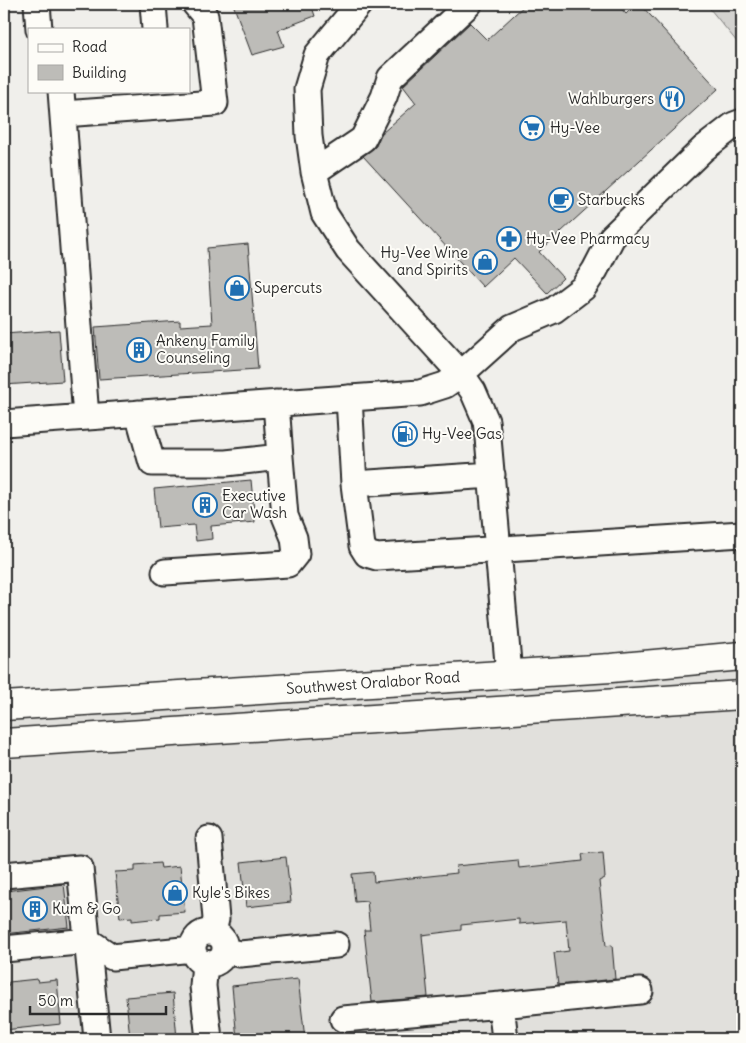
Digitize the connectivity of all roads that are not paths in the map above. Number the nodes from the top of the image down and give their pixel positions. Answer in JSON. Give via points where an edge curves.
{"nodes":[{"id":1,"x":37,"y":4,"type":"edge"},
{"id":2,"x":154,"y":4,"type":"edge"},
{"id":3,"x":195,"y":4,"type":"edge"},
{"id":4,"x":359,"y":4,"type":"edge"},
{"id":5,"x":469,"y":4,"type":"edge"},
{"id":6,"x":39,"y":28,"type":"edge"},
{"id":7,"x":155,"y":28,"type":"edge"},
{"id":8,"x":160,"y":99,"type":"edge"},
{"id":9,"x":62,"y":103,"type":"edge"},
{"id":10,"x":742,"y":122,"type":"edge"},
{"id":11,"x":314,"y":172,"type":"junction"},
{"id":12,"x":461,"y":374,"type":"junction"},
{"id":13,"x":349,"y":398,"type":"junction"},
{"id":14,"x":276,"y":403,"type":"junction"},
{"id":15,"x":138,"y":413,"type":"junction"},
{"id":16,"x":86,"y":417,"type":"junction"},
{"id":17,"x":4,"y":423,"type":"edge"},
{"id":18,"x":280,"y":456,"type":"junction"},
{"id":19,"x":492,"y":475,"type":"junction"},
{"id":20,"x":354,"y":484,"type":"junction"},
{"id":21,"x":742,"y":534,"type":"edge"},
{"id":22,"x":498,"y":550,"type":"junction"},
{"id":23,"x":165,"y":572,"type":"dead end"},
{"id":24,"x":742,"y":656,"type":"edge"},
{"id":25,"x":509,"y":674,"type":"junction"},
{"id":26,"x":742,"y":696,"type":"edge"},
{"id":27,"x":4,"y":706,"type":"edge"},
{"id":28,"x":4,"y":743,"type":"edge"},
{"id":29,"x":209,"y":839,"type":"dead end"},
{"id":30,"x":4,"y":875,"type":"edge"},
{"id":31,"x":88,"y":941,"type":"junction"},
{"id":32,"x":336,"y":945,"type":"dead end"},
{"id":33,"x":4,"y":949,"type":"edge"},
{"id":34,"x":209,"y":949,"type":"junction"},
{"id":35,"x":640,"y":991,"type":"dead end"},
{"id":36,"x":501,"y":1005,"type":"junction"},
{"id":37,"x":343,"y":1019,"type":"dead end"},
{"id":38,"x":97,"y":1039,"type":"edge"},
{"id":39,"x":209,"y":1039,"type":"edge"},
{"id":40,"x":505,"y":1039,"type":"edge"}],
"edges":[{"from":1,"to":6,"type":"street"},
{"from":2,"to":7,"type":"street"},
{"from":3,"to":8,"type":"street","via":[[205,16],[215,103]]},
{"from":4,"to":11,"type":"street","via":[[317,55],[307,89]]},
{"from":5,"to":11,"type":"street","via":[[390,78],[363,139]]},
{"from":8,"to":9,"type":"street"},
{"from":9,"to":16,"type":"street"},
{"from":10,"to":12,"type":"street","via":[[702,149],[612,236],[583,288],[554,310],[512,328]]},
{"from":11,"to":12,"type":"street","via":[[324,213],[348,250]]},
{"from":12,"to":13,"type":"street","via":[[445,385],[420,393]]},
{"from":12,"to":19,"type":"street","via":[[473,391],[486,421]]},
{"from":13,"to":14,"type":"street"},
{"from":13,"to":20,"type":"street"},
{"from":14,"to":15,"type":"street"},
{"from":14,"to":18,"type":"street"},
{"from":15,"to":16,"type":"street"},
{"from":15,"to":18,"type":"street","via":[[152,463],[226,463]]},
{"from":16,"to":17,"type":"street"},
{"from":18,"to":23,"type":"street","via":[[285,516],[294,538],[296,554],[288,564]]},
{"from":19,"to":20,"type":"street"},
{"from":19,"to":22,"type":"street"},
{"from":20,"to":22,"type":"street","via":[[360,538],[367,554],[377,557]]},
{"from":21,"to":22,"type":"street"},
{"from":22,"to":25,"type":"street"},
{"from":24,"to":25,"type":"main road","name":"Southwest Oralabor Road"},
{"from":25,"to":27,"type":"main road","name":"Southwest Oralabor Road"},
{"from":26,"to":28,"type":"main road"},
{"from":29,"to":34,"type":"street","via":[[216,918]]},
{"from":30,"to":31,"type":"street","via":[[80,868]]},
{"from":31,"to":33,"type":"street"},
{"from":31,"to":34,"type":"street","via":[[112,957]]},
{"from":31,"to":38,"type":"street"},
{"from":32,"to":34,"type":"street","via":[[240,954]]},
{"from":34,"to":39,"type":"street","via":[[203,986]]},
{"from":35,"to":36,"type":"street"},
{"from":36,"to":37,"type":"street"},
{"from":36,"to":40,"type":"street"}]}
